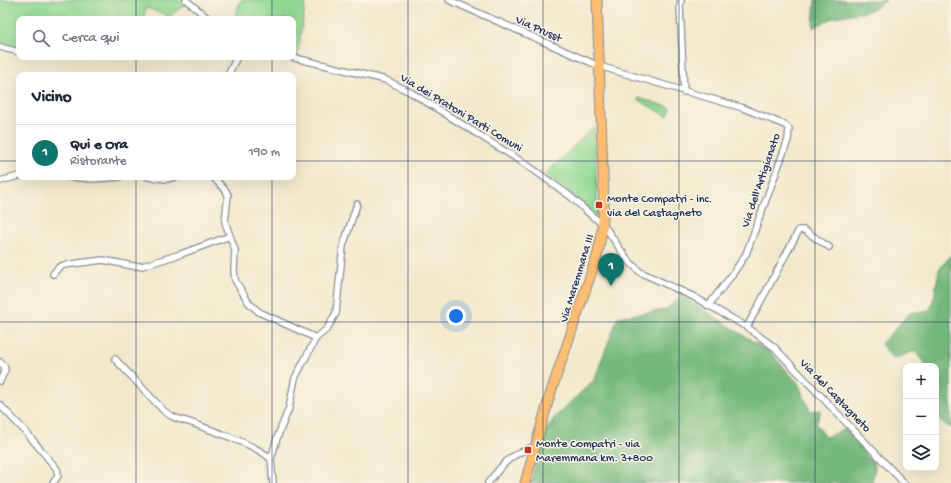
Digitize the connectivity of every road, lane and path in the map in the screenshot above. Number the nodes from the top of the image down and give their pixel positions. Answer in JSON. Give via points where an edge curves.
{"nodes":[{"id":1,"x":186,"y":0,"type":"edge"},
{"id":2,"x":449,"y":0,"type":"edge"},
{"id":3,"x":597,"y":0,"type":"edge"},
{"id":4,"x":681,"y":0,"type":"edge"},
{"id":5,"x":205,"y":16,"type":"edge"},
{"id":6,"x":0,"y":47,"type":"edge"},
{"id":7,"x":16,"y":51,"type":"edge"},
{"id":8,"x":296,"y":58,"type":"edge"},
{"id":9,"x":236,"y":60,"type":"edge"},
{"id":10,"x":599,"y":66,"type":"junction"},
{"id":11,"x":230,"y":72,"type":"edge"},
{"id":12,"x":684,"y":92,"type":"junction"},
{"id":13,"x":16,"y":177,"type":"edge"},
{"id":14,"x":216,"y":180,"type":"edge"},
{"id":15,"x":0,"y":181,"type":"edge"},
{"id":16,"x":357,"y":204,"type":"dead end"},
{"id":17,"x":603,"y":224,"type":"junction"},
{"id":18,"x":230,"y":236,"type":"junction"},
{"id":19,"x":830,"y":247,"type":"dead end"},
{"id":20,"x":53,"y":274,"type":"dead end"},
{"id":21,"x":708,"y":306,"type":"junction"},
{"id":22,"x":747,"y":327,"type":"junction"},
{"id":23,"x":316,"y":338,"type":"junction"},
{"id":24,"x":115,"y":359,"type":"dead end"},
{"id":25,"x":0,"y":362,"type":"edge"},
{"id":26,"x":0,"y":380,"type":"edge"},
{"id":27,"x":0,"y":405,"type":"edge"},
{"id":28,"x":536,"y":446,"type":"junction"},
{"id":29,"x":271,"y":459,"type":"junction"},
{"id":30,"x":53,"y":483,"type":"edge"},
{"id":31,"x":273,"y":483,"type":"edge"},
{"id":32,"x":488,"y":483,"type":"edge"},
{"id":33,"x":526,"y":483,"type":"edge"},
{"id":34,"x":904,"y":483,"type":"edge"}],
"edges":[{"from":1,"to":5,"type":"street"},
{"from":2,"to":10,"type":"street","name":"Via Prusst"},
{"from":3,"to":10,"type":"main road","name":"Via Maremmana III"},
{"from":4,"to":12,"type":"street"},
{"from":6,"to":7,"type":"street"},
{"from":8,"to":17,"type":"street","name":"Via dei Pratoni Parti Comuni","via":[[378,78],[405,89],[527,165]]},
{"from":9,"to":11,"type":"street"},
{"from":10,"to":12,"type":"street","name":"Via dell'Artigianato"},
{"from":10,"to":17,"type":"main road","name":"Via Maremmana III"},
{"from":12,"to":21,"type":"street","name":"Via dell'Artigianato","via":[[743,108],[789,129],[788,140],[746,254]]},
{"from":13,"to":15,"type":"street"},
{"from":14,"to":18,"type":"street","via":[[228,195],[225,222]]},
{"from":16,"to":23,"type":"street","via":[[343,246],[336,313],[326,329]]},
{"from":17,"to":21,"type":"street","name":"Via del Castagneto","via":[[627,259],[640,272]]},
{"from":17,"to":28,"type":"main road","name":"Via Maremmana III","via":[[598,253],[550,395]]},
{"from":18,"to":20,"type":"street","via":[[144,266],[136,267],[110,260],[98,260],[64,264]]},
{"from":18,"to":23,"type":"street","via":[[235,250],[235,280],[251,305],[259,312]]},
{"from":19,"to":22,"type":"street","via":[[804,230],[799,230]]},
{"from":21,"to":22,"type":"street","name":"Via del Castagneto"},
{"from":22,"to":34,"type":"street","name":"Via del Castagneto","via":[[774,347]]},
{"from":23,"to":29,"type":"street","via":[[295,378],[289,408]]},
{"from":24,"to":29,"type":"street","via":[[172,417],[233,439],[262,452]]},
{"from":25,"to":26,"type":"street","via":[[5,370]]},
{"from":27,"to":30,"type":"street","via":[[57,469],[59,474]]},
{"from":28,"to":32,"type":"street","via":[[512,456]]},
{"from":28,"to":33,"type":"main road","name":"Via Maremmana III"},
{"from":29,"to":31,"type":"street"}]}
